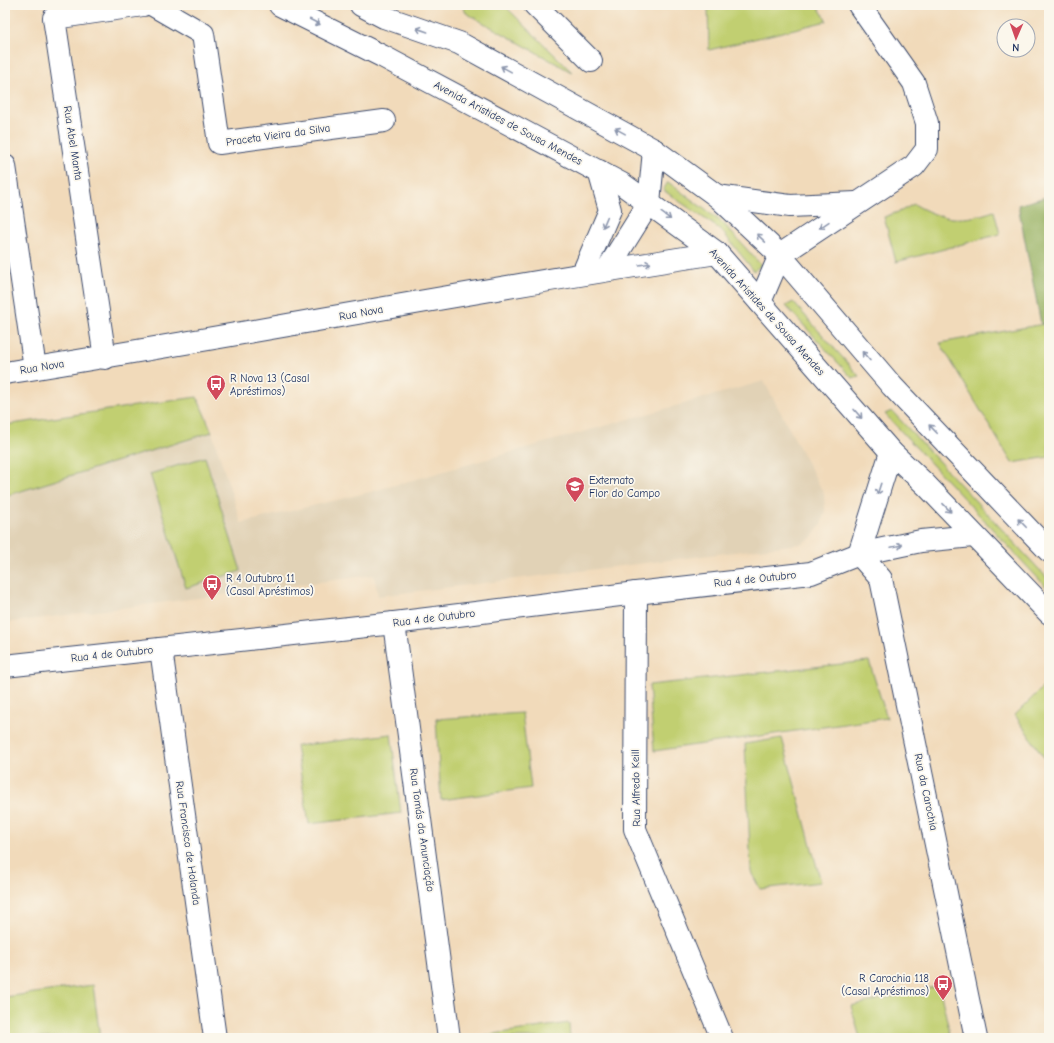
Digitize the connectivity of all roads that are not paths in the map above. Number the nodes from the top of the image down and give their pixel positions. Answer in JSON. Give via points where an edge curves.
{"nodes":[{"id":1,"x":143,"y":5,"type":"edge"},
{"id":2,"x":153,"y":5,"type":"edge"},
{"id":3,"x":280,"y":5,"type":"edge"},
{"id":4,"x":361,"y":5,"type":"edge"},
{"id":5,"x":535,"y":5,"type":"edge"},
{"id":6,"x":859,"y":5,"type":"edge"},
{"id":7,"x":591,"y":61,"type":"dead end"},
{"id":8,"x":384,"y":121,"type":"dead end"},
{"id":9,"x":654,"y":150,"type":"junction"},
{"id":10,"x":5,"y":166,"type":"edge"},
{"id":11,"x":599,"y":171,"type":"junction"},
{"id":12,"x":717,"y":196,"type":"junction"},
{"id":13,"x":649,"y":203,"type":"junction"},
{"id":14,"x":856,"y":203,"type":"junction"},
{"id":15,"x":717,"y":252,"type":"junction"},
{"id":16,"x":780,"y":255,"type":"junction"},
{"id":17,"x":607,"y":270,"type":"junction"},
{"id":18,"x":583,"y":273,"type":"junction"},
{"id":19,"x":760,"y":302,"type":"junction"},
{"id":20,"x":105,"y":358,"type":"junction"},
{"id":21,"x":35,"y":368,"type":"junction"},
{"id":22,"x":5,"y":373,"type":"edge"},
{"id":23,"x":892,"y":452,"type":"junction"},
{"id":24,"x":973,"y":536,"type":"junction"},
{"id":25,"x":1049,"y":551,"type":"edge"},
{"id":26,"x":859,"y":554,"type":"junction"},
{"id":27,"x":636,"y":592,"type":"junction"},
{"id":28,"x":1049,"y":613,"type":"edge"},
{"id":29,"x":394,"y":623,"type":"junction"},
{"id":30,"x":161,"y":649,"type":"junction"},
{"id":31,"x":5,"y":666,"type":"edge"},
{"id":32,"x":215,"y":1038,"type":"edge"},
{"id":33,"x":449,"y":1038,"type":"edge"},
{"id":34,"x":722,"y":1038,"type":"edge"},
{"id":35,"x":976,"y":1038,"type":"edge"}],
"edges":[{"from":1,"to":20,"type":"street","name":"Rua Abel Manta","via":[[54,18]]},
{"from":2,"to":8,"type":"street","name":"Praceta Vieira da Silva","via":[[202,34],[219,143]]},
{"from":3,"to":11,"type":"street","name":"Avenida Aristides de Sousa Mendes","one_way":true},
{"from":9,"to":4,"type":"street","one_way":true,"via":[[459,43],[384,17]]},
{"from":5,"to":7,"type":"street"},
{"from":6,"to":14,"type":"street","via":[[914,83],[927,123],[927,149],[914,166]]},
{"from":9,"to":12,"type":"street"},
{"from":9,"to":13,"type":"street"},
{"from":10,"to":21,"type":"street"},
{"from":11,"to":13,"type":"street","name":"Avenida Aristides de Sousa Mendes"},
{"from":11,"to":18,"type":"street","one_way":true,"via":[[610,210]]},
{"from":12,"to":14,"type":"street","via":[[790,206]]},
{"from":16,"to":12,"type":"street","one_way":true},
{"from":13,"to":15,"type":"street","name":"Avenida Aristides de Sousa Mendes","one_way":true},
{"from":13,"to":17,"type":"street"},
{"from":14,"to":16,"type":"street","one_way":true},
{"from":17,"to":15,"type":"street","name":"Rua Nova","one_way":true},
{"from":15,"to":19,"type":"street","name":"Avenida Aristides de Sousa Mendes"},
{"from":16,"to":19,"type":"street"},
{"from":25,"to":16,"type":"street","one_way":true,"via":[[892,386]]},
{"from":17,"to":18,"type":"street","name":"Rua Nova"},
{"from":18,"to":20,"type":"street","name":"Rua Nova"},
{"from":19,"to":23,"type":"street","name":"Avenida Aristides de Sousa Mendes","one_way":true},
{"from":20,"to":21,"type":"street","name":"Rua Nova"},
{"from":21,"to":22,"type":"street","name":"Rua Nova"},
{"from":23,"to":24,"type":"street","name":"Avenida Aristides de Sousa Mendes","one_way":true},
{"from":23,"to":26,"type":"street","one_way":true},
{"from":26,"to":24,"type":"street","name":"Rua 4 de Outubro","one_way":true,"via":[[921,541]]},
{"from":24,"to":28,"type":"street","name":"Avenida Aristides de Sousa Mendes"},
{"from":26,"to":27,"type":"street","name":"Rua 4 de Outubro","via":[[811,573]]},
{"from":26,"to":35,"type":"street","name":"Rua da Carochia","via":[[882,579]]},
{"from":27,"to":29,"type":"street","name":"Rua 4 de Outubro"},
{"from":27,"to":34,"type":"street","name":"Rua Alfredo Keill","via":[[635,829]]},
{"from":29,"to":30,"type":"street","name":"Rua 4 de Outubro"},
{"from":29,"to":33,"type":"street","name":"Rua Tomás da Anunciação"},
{"from":30,"to":31,"type":"street","name":"Rua 4 de Outubro"},
{"from":30,"to":32,"type":"street","name":"Rua Francisco de Holanda"}]}
